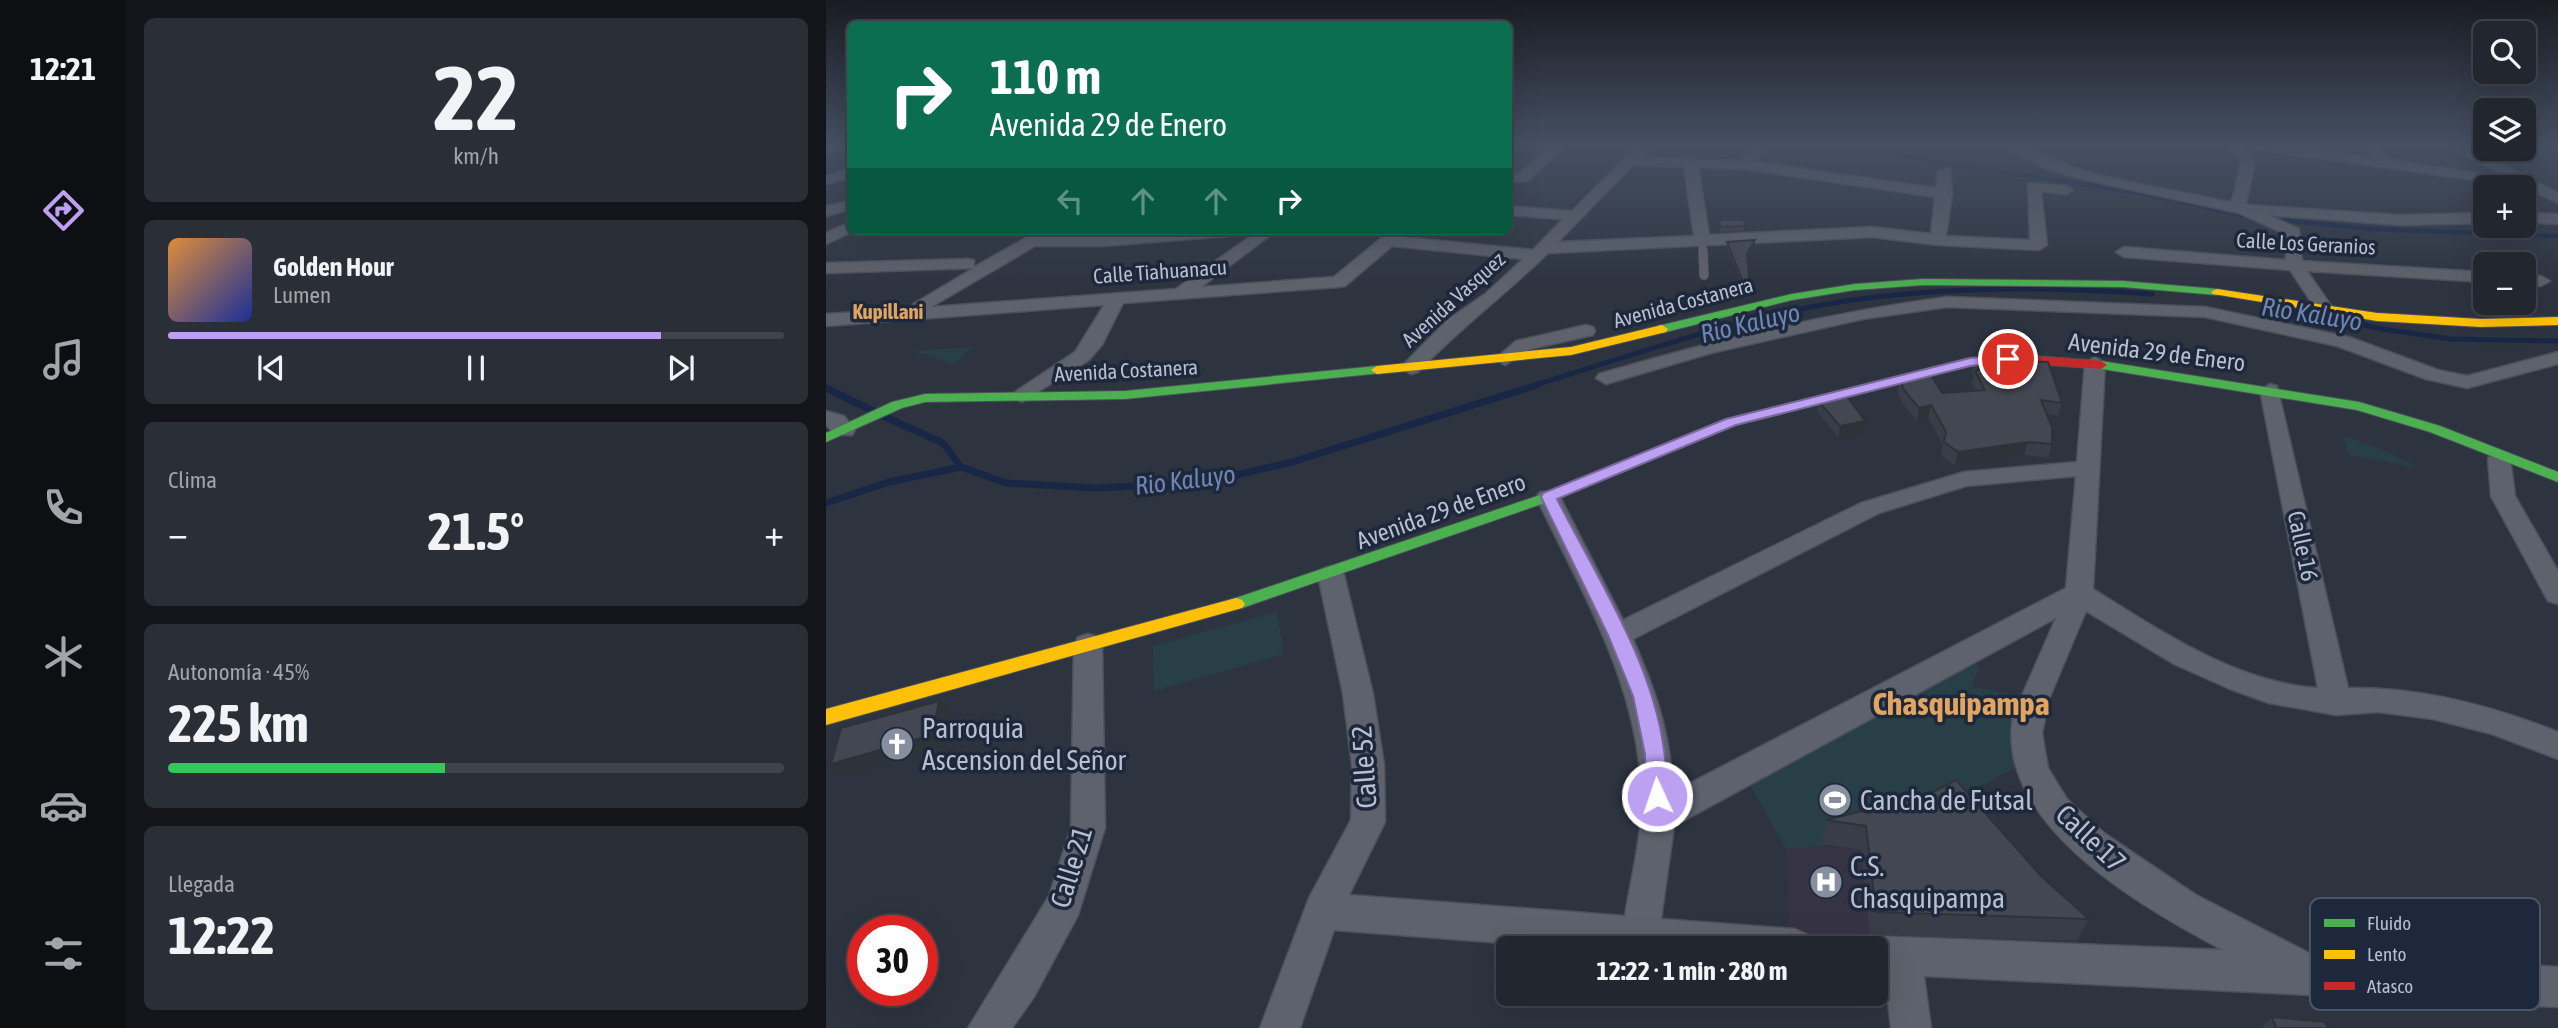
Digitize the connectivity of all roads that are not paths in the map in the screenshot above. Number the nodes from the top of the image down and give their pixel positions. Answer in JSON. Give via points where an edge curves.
{"nodes":[{"id":1,"x":1599,"y":193,"type":"edge"},
{"id":2,"x":1695,"y":193,"type":"edge"},
{"id":3,"x":1938,"y":193,"type":"edge"},
{"id":4,"x":2034,"y":193,"type":"edge"},
{"id":5,"x":2166,"y":193,"type":"edge"},
{"id":6,"x":2241,"y":193,"type":"edge"},
{"id":7,"x":1945,"y":194,"type":"joint"},
{"id":8,"x":847,"y":206,"type":"edge"},
{"id":9,"x":1512,"y":210,"type":"edge"},
{"id":10,"x":2244,"y":210,"type":"junction"},
{"id":11,"x":826,"y":211,"type":"edge"},
{"id":12,"x":1577,"y":216,"type":"junction"},
{"id":13,"x":2473,"y":218,"type":"edge"},
{"id":14,"x":2536,"y":218,"type":"edge"},
{"id":15,"x":2558,"y":219,"type":"edge"},
{"id":16,"x":847,"y":228,"type":"edge"},
{"id":17,"x":826,"y":229,"type":"edge"},
{"id":18,"x":1044,"y":235,"type":"edge"},
{"id":19,"x":1179,"y":235,"type":"edge"},
{"id":20,"x":1262,"y":235,"type":"edge"},
{"id":21,"x":1396,"y":236,"type":"edge"},
{"id":22,"x":826,"y":239,"type":"edge"},
{"id":23,"x":1702,"y":239,"type":"junction"},
{"id":24,"x":1938,"y":240,"type":"junction"},
{"id":25,"x":1034,"y":241,"type":"junction"},
{"id":26,"x":1540,"y":251,"type":"junction"},
{"id":27,"x":2124,"y":252,"type":"dead end"},
{"id":28,"x":968,"y":264,"type":"dead end"},
{"id":29,"x":2294,"y":264,"type":"junction"},
{"id":30,"x":826,"y":268,"type":"edge"},
{"id":31,"x":1704,"y":275,"type":"dead end"},
{"id":32,"x":2473,"y":276,"type":"edge"},
{"id":33,"x":1183,"y":292,"type":"junction"},
{"id":34,"x":1118,"y":296,"type":"junction"},
{"id":35,"x":2325,"y":310,"type":"junction"},
{"id":36,"x":904,"y":314,"type":"junction"},
{"id":37,"x":826,"y":320,"type":"edge"},
{"id":38,"x":2558,"y":321,"type":"edge"},
{"id":39,"x":1586,"y":331,"type":"dead end"},
{"id":40,"x":2558,"y":358,"type":"edge"},
{"id":41,"x":1506,"y":359,"type":"junction"},
{"id":42,"x":2095,"y":363,"type":"junction"},
{"id":43,"x":1411,"y":368,"type":"junction"},
{"id":44,"x":1606,"y":378,"type":"dead end"},
{"id":45,"x":2270,"y":390,"type":"junction"},
{"id":46,"x":1022,"y":396,"type":"junction"},
{"id":47,"x":839,"y":427,"type":"edge"},
{"id":48,"x":2499,"y":458,"type":"junction"},
{"id":49,"x":2088,"y":468,"type":"junction"},
{"id":50,"x":2558,"y":477,"type":"edge"},
{"id":51,"x":1548,"y":497,"type":"junction"},
{"id":52,"x":1331,"y":575,"type":"junction"},
{"id":53,"x":2079,"y":593,"type":"junction"},
{"id":54,"x":2558,"y":594,"type":"edge"},
{"id":55,"x":1617,"y":635,"type":"junction"},
{"id":56,"x":1088,"y":645,"type":"junction"},
{"id":57,"x":2336,"y":703,"type":"junction"},
{"id":58,"x":826,"y":717,"type":"edge"},
{"id":59,"x":2558,"y":746,"type":"edge"},
{"id":60,"x":1658,"y":817,"type":"junction"},
{"id":61,"x":1322,"y":911,"type":"junction"},
{"id":62,"x":1640,"y":936,"type":"joint"},
{"id":63,"x":1889,"y":956,"type":"edge"},
{"id":64,"x":2309,"y":973,"type":"joint"},
{"id":65,"x":2540,"y":986,"type":"edge"},
{"id":66,"x":2558,"y":987,"type":"edge"},
{"id":67,"x":988,"y":1028,"type":"edge"},
{"id":68,"x":1280,"y":1028,"type":"edge"},
{"id":69,"x":1911,"y":1028,"type":"edge"}],
"edges":[{"from":1,"to":12,"type":"street","name":"Avenida Vasquez"},
{"from":2,"to":23,"type":"street"},
{"from":3,"to":7,"type":"street"},
{"from":4,"to":24,"type":"street","via":[[2039,245]]},
{"from":5,"to":10,"type":"street"},
{"from":6,"to":10,"type":"street","via":[[2236,202]]},
{"from":7,"to":24,"type":"street"},
{"from":8,"to":11,"type":"street"},
{"from":9,"to":12,"type":"street"},
{"from":10,"to":13,"type":"street"},
{"from":10,"to":29,"type":"street","via":[[2293,232]]},
{"from":12,"to":26,"type":"street","name":"Avenida Vasquez"},
{"from":14,"to":15,"type":"street"},
{"from":16,"to":17,"type":"street"},
{"from":16,"to":22,"type":"street"},
{"from":18,"to":25,"type":"street"},
{"from":19,"to":25,"type":"street"},
{"from":20,"to":33,"type":"street"},
{"from":21,"to":26,"type":"street"},
{"from":21,"to":33,"type":"street","name":"Calle Tiahuanacu","via":[[1339,282]]},
{"from":23,"to":24,"type":"street","via":[[1872,232]]},
{"from":23,"to":26,"type":"street"},
{"from":23,"to":31,"type":"lane"},
{"from":25,"to":36,"type":"street"},
{"from":26,"to":43,"type":"street","name":"Avenida Vasquez","via":[[1491,298],[1453,324]]},
{"from":27,"to":29,"type":"street","name":"Calle Los Geranios"},
{"from":28,"to":30,"type":"street"},
{"from":29,"to":32,"type":"street","name":"Calle Los Geranios"},
{"from":29,"to":35,"type":"street"},
{"from":33,"to":34,"type":"street","name":"Calle Tiahuanacu"},
{"from":34,"to":36,"type":"street","name":"Calle Tiahuanacu"},
{"from":34,"to":46,"type":"street","via":[[1082,356]]},
{"from":35,"to":38,"type":"main road","name":"Avenida Costanera","via":[[2433,321]]},
{"from":35,"to":41,"type":"main road","name":"Avenida Costanera","via":[[2147,285],[1889,284],[1792,297],[1599,346]]},
{"from":36,"to":37,"type":"street","name":"Calle Tiahuanacu"},
{"from":39,"to":41,"type":"street","via":[[1523,345]]},
{"from":40,"to":44,"type":"street","via":[[2467,382],[2433,375],[2342,341],[2205,312],[1947,302],[1864,314],[1707,348]]},
{"from":41,"to":43,"type":"main road","name":"Avenida Costanera"},
{"from":42,"to":45,"type":"main road","name":"Avenida 29 de Enero"},
{"from":42,"to":49,"type":"street","name":"Calle 17"},
{"from":42,"to":51,"type":"main road","name":"Avenida 29 de Enero","via":[[1970,362],[1888,382],[1731,422]]},
{"from":43,"to":46,"type":"main road","name":"Avenida Costanera","via":[[1125,395]]},
{"from":45,"to":48,"type":"main road","name":"Avenida 29 de Enero","via":[[2435,429]]},
{"from":45,"to":57,"type":"street","name":"Calle 16"},
{"from":46,"to":47,"type":"main road","name":"Avenida Costanera","via":[[925,398]]},
{"from":48,"to":50,"type":"main road","name":"Avenida 29 de Enero"},
{"from":48,"to":54,"type":"street","via":[[2503,496]]},
{"from":49,"to":53,"type":"street","name":"Calle 17"},
{"from":49,"to":55,"type":"street","via":[[1964,479],[1870,508]]},
{"from":51,"to":52,"type":"main road","name":"Avenida 29 de Enero"},
{"from":51,"to":55,"type":"street"},
{"from":52,"to":56,"type":"main road","name":"Avenida 29 de Enero"},
{"from":52,"to":61,"type":"street","name":"Calle 52","via":[[1358,694],[1368,765],[1368,822]]},
{"from":53,"to":57,"type":"street","via":[[2212,670],[2297,698]]},
{"from":53,"to":60,"type":"street"},
{"from":53,"to":64,"type":"street","name":"Calle 17","via":[[2035,700],[2026,734],[2029,760],[2044,793],[2081,836],[2141,882],[2198,919]]},
{"from":55,"to":60,"type":"street","via":[[1643,696],[1655,754]]},
{"from":56,"to":58,"type":"main road","name":"Avenida 29 de Enero"},
{"from":56,"to":67,"type":"street","name":"Calle 21","via":[[1088,828],[1065,903],[1020,983]]},
{"from":57,"to":59,"type":"street","via":[[2388,700],[2443,708],[2502,723]]},
{"from":60,"to":62,"type":"street"},
{"from":61,"to":62,"type":"street"},
{"from":61,"to":68,"type":"street","name":"Calle 52"},
{"from":63,"to":64,"type":"street"},
{"from":63,"to":69,"type":"street"},
{"from":65,"to":66,"type":"street"}]}
